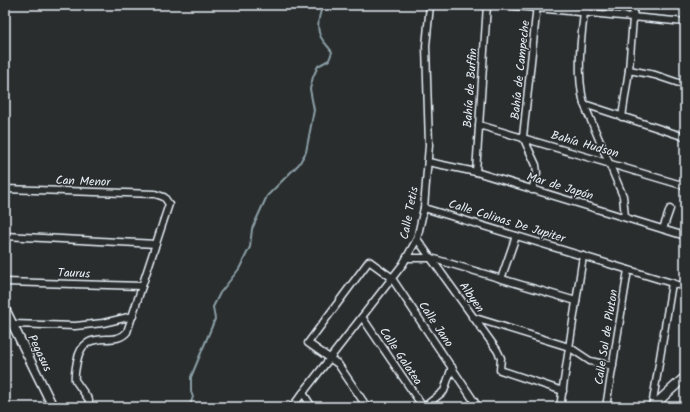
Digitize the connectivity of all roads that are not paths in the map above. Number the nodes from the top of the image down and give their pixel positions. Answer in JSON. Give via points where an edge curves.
{"nodes":[{"id":1,"x":487,"y":5,"type":"edge"},
{"id":2,"x":506,"y":5,"type":"edge"},
{"id":3,"x":586,"y":5,"type":"edge"},
{"id":4,"x":634,"y":5,"type":"edge"},
{"id":5,"x":430,"y":6,"type":"edge"},
{"id":6,"x":537,"y":6,"type":"edge"},
{"id":7,"x":584,"y":12,"type":"junction"},
{"id":8,"x":633,"y":17,"type":"junction"},
{"id":9,"x":685,"y":22,"type":"edge"},
{"id":10,"x":629,"y":70,"type":"junction"},
{"id":11,"x":685,"y":84,"type":"edge"},
{"id":12,"x":584,"y":104,"type":"junction"},
{"id":13,"x":622,"y":117,"type":"junction"},
{"id":14,"x":479,"y":125,"type":"junction"},
{"id":15,"x":524,"y":137,"type":"junction"},
{"id":16,"x":685,"y":137,"type":"edge"},
{"id":17,"x":428,"y":162,"type":"junction"},
{"id":18,"x":608,"y":162,"type":"junction"},
{"id":19,"x":476,"y":172,"type":"junction"},
{"id":20,"x":685,"y":186,"type":"edge"},
{"id":21,"x":5,"y":189,"type":"edge"},
{"id":22,"x":532,"y":190,"type":"junction"},
{"id":23,"x":424,"y":208,"type":"junction"},
{"id":24,"x":670,"y":208,"type":"dead end"},
{"id":25,"x":625,"y":217,"type":"junction"},
{"id":26,"x":663,"y":229,"type":"junction"},
{"id":27,"x":5,"y":236,"type":"edge"},
{"id":28,"x":516,"y":236,"type":"junction"},
{"id":29,"x":685,"y":236,"type":"edge"},
{"id":30,"x":418,"y":239,"type":"junction"},
{"id":31,"x":156,"y":244,"type":"junction"},
{"id":32,"x":583,"y":256,"type":"junction"},
{"id":33,"x":407,"y":258,"type":"junction"},
{"id":34,"x":431,"y":258,"type":"junction"},
{"id":35,"x":628,"y":270,"type":"junction"},
{"id":36,"x":391,"y":277,"type":"junction"},
{"id":37,"x":502,"y":279,"type":"junction"},
{"id":38,"x":5,"y":282,"type":"edge"},
{"id":39,"x":672,"y":283,"type":"junction"},
{"id":40,"x":142,"y":286,"type":"junction"},
{"id":41,"x":685,"y":287,"type":"edge"},
{"id":42,"x":576,"y":301,"type":"junction"},
{"id":43,"x":5,"y":309,"type":"edge"},
{"id":44,"x":133,"y":316,"type":"junction"},
{"id":45,"x":362,"y":317,"type":"junction"},
{"id":46,"x":472,"y":317,"type":"junction"},
{"id":47,"x":13,"y":324,"type":"junction"},
{"id":48,"x":569,"y":347,"type":"junction"},
{"id":49,"x":331,"y":358,"type":"junction"},
{"id":50,"x":612,"y":366,"type":"junction"},
{"id":51,"x":452,"y":367,"type":"junction"},
{"id":52,"x":685,"y":377,"type":"edge"},
{"id":53,"x":563,"y":391,"type":"junction"},
{"id":54,"x":303,"y":393,"type":"junction"},
{"id":55,"x":53,"y":407,"type":"edge"},
{"id":56,"x":89,"y":407,"type":"edge"},
{"id":57,"x":292,"y":407,"type":"edge"},
{"id":58,"x":312,"y":407,"type":"edge"},
{"id":59,"x":367,"y":407,"type":"edge"},
{"id":60,"x":423,"y":407,"type":"edge"},
{"id":61,"x":478,"y":407,"type":"edge"},
{"id":62,"x":560,"y":407,"type":"edge"},
{"id":63,"x":606,"y":407,"type":"edge"},
{"id":64,"x":652,"y":407,"type":"edge"}],
"edges":[{"from":1,"to":14,"type":"street","name":"Bahía de Buffin"},
{"from":2,"to":6,"type":"street"},
{"from":3,"to":7,"type":"street"},
{"from":4,"to":8,"type":"street"},
{"from":5,"to":17,"type":"street","name":"Calle Tetis","via":[[426,46]]},
{"from":6,"to":7,"type":"street"},
{"from":6,"to":15,"type":"street","name":"Bahía de Campeche"},
{"from":7,"to":8,"type":"street"},
{"from":7,"to":12,"type":"street","via":[[579,71]]},
{"from":8,"to":9,"type":"street"},
{"from":8,"to":10,"type":"street"},
{"from":10,"to":11,"type":"street"},
{"from":10,"to":13,"type":"street"},
{"from":12,"to":13,"type":"street"},
{"from":12,"to":18,"type":"street"},
{"from":13,"to":16,"type":"street"},
{"from":14,"to":15,"type":"street","name":"Bahía Hudson"},
{"from":14,"to":19,"type":"street","name":"Bahía de Buffin"},
{"from":15,"to":18,"type":"street","name":"Bahía Hudson"},
{"from":15,"to":22,"type":"street","via":[[536,165],[537,173]]},
{"from":17,"to":19,"type":"street","name":"Mar de Japón"},
{"from":17,"to":23,"type":"street","name":"Calle Tetis"},
{"from":18,"to":20,"type":"street","name":"Bahía Hudson"},
{"from":18,"to":25,"type":"street","via":[[623,196]]},
{"from":19,"to":22,"type":"street","name":"Mar de Japón"},
{"from":21,"to":31,"type":"street","name":"Can Menor","via":[[161,195],[167,200],[169,208]]},
{"from":22,"to":25,"type":"street","name":"Mar de Japón"},
{"from":23,"to":28,"type":"street","name":"Calle Colinas De Jupiter"},
{"from":23,"to":30,"type":"street","name":"Calle Tetis"},
{"from":24,"to":26,"type":"street"},
{"from":25,"to":26,"type":"street","name":"Mar de Japón"},
{"from":26,"to":29,"type":"street","name":"Mar de Japón"},
{"from":27,"to":31,"type":"street"},
{"from":28,"to":32,"type":"street","name":"Calle Colinas De Jupiter"},
{"from":28,"to":37,"type":"street"},
{"from":30,"to":33,"type":"street","name":"Calle Tetis"},
{"from":30,"to":34,"type":"street","name":"Albyen"},
{"from":31,"to":40,"type":"street"},
{"from":32,"to":35,"type":"street"},
{"from":32,"to":42,"type":"street"},
{"from":33,"to":34,"type":"street"},
{"from":33,"to":36,"type":"street","name":"Calle Tetis"},
{"from":34,"to":37,"type":"street"},
{"from":34,"to":46,"type":"street","name":"Albyen"},
{"from":35,"to":39,"type":"street"},
{"from":35,"to":50,"type":"street","name":"Calle Sol de Pluton"},
{"from":36,"to":45,"type":"street","name":"Calle Tetis"},
{"from":36,"to":49,"type":"street","name":"Calle Jano","via":[[369,261],[308,343]]},
{"from":36,"to":51,"type":"street","name":"Calle Jano"},
{"from":37,"to":42,"type":"street"},
{"from":38,"to":40,"type":"street","name":"Taurus"},
{"from":39,"to":41,"type":"street"},
{"from":39,"to":64,"type":"street"},
{"from":40,"to":44,"type":"street"},
{"from":42,"to":48,"type":"street"},
{"from":43,"to":47,"type":"street","name":"Pegasus"},
{"from":44,"to":47,"type":"street","via":[[75,326]]},
{"from":44,"to":56,"type":"street","via":[[124,335],[90,342],[79,352],[75,380],[89,400]]},
{"from":45,"to":49,"type":"street","name":"Calle Tetis"},
{"from":45,"to":60,"type":"street","name":"Calle Galatea"},
{"from":46,"to":48,"type":"street"},
{"from":46,"to":53,"type":"street","name":"Albyen","via":[[500,354],[500,370]]},
{"from":47,"to":55,"type":"street","name":"Pegasus"},
{"from":48,"to":50,"type":"street","via":[[590,361]]},
{"from":48,"to":53,"type":"street"},
{"from":49,"to":54,"type":"street","name":"Calle Tetis"},
{"from":49,"to":59,"type":"street","via":[[338,364]]},
{"from":50,"to":63,"type":"street","name":"Calle Sol de Pluton"},
{"from":51,"to":60,"type":"street","via":[[444,391]]},
{"from":51,"to":61,"type":"street","name":"Calle Jano"},
{"from":52,"to":64,"type":"street"},
{"from":53,"to":62,"type":"street"},
{"from":54,"to":57,"type":"street","name":"Calle Tetis"},
{"from":54,"to":58,"type":"street"}]}
